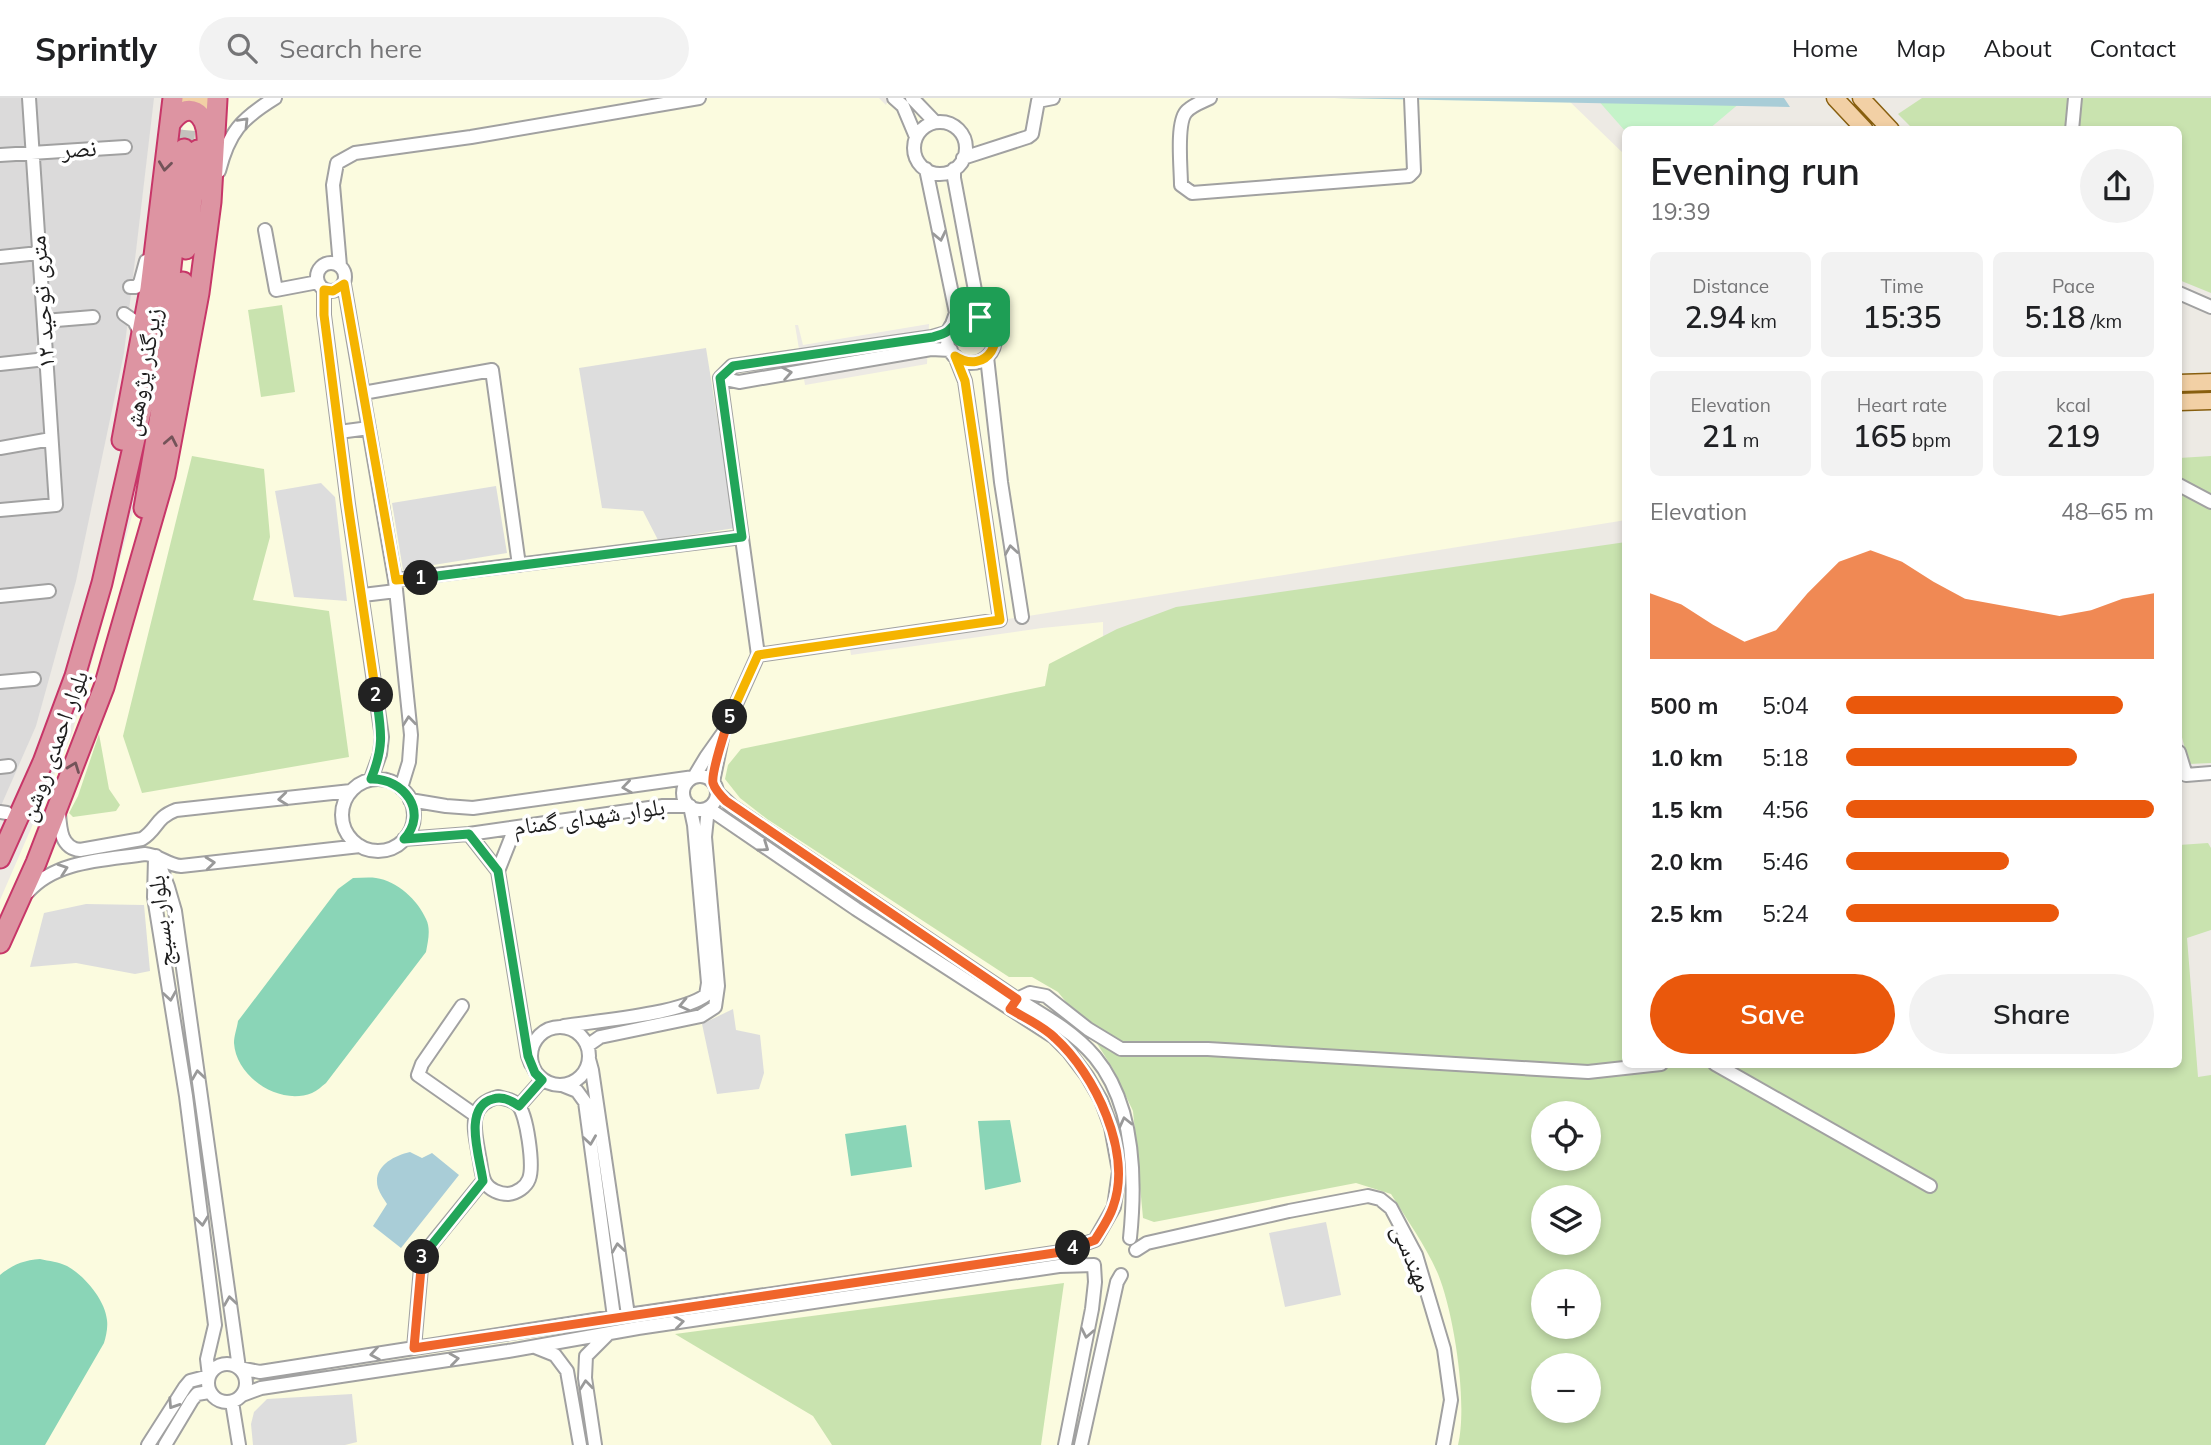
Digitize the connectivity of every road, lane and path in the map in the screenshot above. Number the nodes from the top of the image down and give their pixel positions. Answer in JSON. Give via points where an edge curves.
{"nodes":[{"id":1,"x":29,"y":98,"type":"edge"},
{"id":2,"x":173,"y":98,"type":"edge"},
{"id":3,"x":180,"y":98,"type":"edge"},
{"id":4,"x":217,"y":98,"type":"edge"},
{"id":5,"x":275,"y":98,"type":"edge"},
{"id":6,"x":699,"y":98,"type":"edge"},
{"id":7,"x":894,"y":98,"type":"edge"},
{"id":8,"x":912,"y":98,"type":"edge"},
{"id":9,"x":1053,"y":98,"type":"edge"},
{"id":10,"x":1210,"y":98,"type":"edge"},
{"id":11,"x":1411,"y":98,"type":"edge"},
{"id":12,"x":1835,"y":98,"type":"edge"},
{"id":13,"x":1861,"y":98,"type":"edge"},
{"id":14,"x":2075,"y":98,"type":"edge"},
{"id":15,"x":935,"y":122,"type":"junction"},
{"id":16,"x":170,"y":124,"type":"junction"},
{"id":17,"x":1861,"y":126,"type":"edge"},
{"id":18,"x":1887,"y":126,"type":"edge"},
{"id":19,"x":2072,"y":126,"type":"edge"},
{"id":20,"x":916,"y":137,"type":"junction"},
{"id":21,"x":125,"y":146,"type":"dead end"},
{"id":22,"x":33,"y":152,"type":"junction"},
{"id":23,"x":0,"y":155,"type":"edge"},
{"id":24,"x":964,"y":158,"type":"junction"},
{"id":25,"x":926,"y":169,"type":"junction"},
{"id":26,"x":954,"y":169,"type":"junction"},
{"id":27,"x":212,"y":175,"type":"junction"},
{"id":28,"x":211,"y":202,"type":"junction"},
{"id":29,"x":160,"y":207,"type":"junction"},
{"id":30,"x":265,"y":230,"type":"dead end"},
{"id":31,"x":39,"y":253,"type":"junction"},
{"id":32,"x":0,"y":257,"type":"edge"},
{"id":33,"x":340,"y":266,"type":"junction"},
{"id":34,"x":344,"y":284,"type":"junction"},
{"id":35,"x":321,"y":286,"type":"junction"},
{"id":36,"x":130,"y":287,"type":"dead end"},
{"id":37,"x":2182,"y":294,"type":"edge"},
{"id":38,"x":2211,"y":307,"type":"edge"},
{"id":39,"x":124,"y":314,"type":"dead end"},
{"id":40,"x":93,"y":317,"type":"dead end"},
{"id":41,"x":980,"y":317,"type":"junction"},
{"id":42,"x":44,"y":321,"type":"junction"},
{"id":43,"x":950,"y":330,"type":"junction"},
{"id":44,"x":142,"y":335,"type":"junction"},
{"id":45,"x":953,"y":353,"type":"junction"},
{"id":46,"x":810,"y":355,"type":"junction"},
{"id":47,"x":987,"y":357,"type":"junction"},
{"id":48,"x":46,"y":359,"type":"junction"},
{"id":49,"x":0,"y":364,"type":"edge"},
{"id":50,"x":811,"y":369,"type":"junction"},
{"id":51,"x":720,"y":378,"type":"junction"},
{"id":52,"x":2211,"y":382,"type":"edge"},
{"id":53,"x":2182,"y":383,"type":"edge"},
{"id":54,"x":363,"y":393,"type":"junction"},
{"id":55,"x":2211,"y":401,"type":"edge"},
{"id":56,"x":2183,"y":405,"type":"edge"},
{"id":57,"x":369,"y":428,"type":"junction"},
{"id":58,"x":339,"y":432,"type":"junction"},
{"id":59,"x":51,"y":439,"type":"junction"},
{"id":60,"x":0,"y":448,"type":"edge"},
{"id":61,"x":2182,"y":487,"type":"edge"},
{"id":62,"x":2211,"y":502,"type":"edge"},
{"id":63,"x":0,"y":510,"type":"edge"},
{"id":64,"x":742,"y":537,"type":"junction"},
{"id":65,"x":519,"y":565,"type":"junction"},
{"id":66,"x":102,"y":583,"type":"junction"},
{"id":67,"x":396,"y":585,"type":"junction"},
{"id":68,"x":49,"y":591,"type":"dead end"},
{"id":69,"x":363,"y":595,"type":"junction"},
{"id":70,"x":0,"y":596,"type":"edge"},
{"id":71,"x":128,"y":602,"type":"junction"},
{"id":72,"x":1022,"y":617,"type":"dead end"},
{"id":73,"x":758,"y":655,"type":"junction"},
{"id":74,"x":34,"y":679,"type":"dead end"},
{"id":75,"x":0,"y":682,"type":"edge"},
{"id":76,"x":723,"y":733,"type":"junction"},
{"id":77,"x":2182,"y":762,"type":"edge"},
{"id":78,"x":2211,"y":774,"type":"edge"},
{"id":79,"x":694,"y":777,"type":"junction"},
{"id":80,"x":371,"y":779,"type":"junction"},
{"id":81,"x":715,"y":787,"type":"junction"},
{"id":82,"x":401,"y":788,"type":"junction"},
{"id":83,"x":351,"y":791,"type":"junction"},
{"id":84,"x":410,"y":800,"type":"junction"},
{"id":85,"x":690,"y":806,"type":"junction"},
{"id":86,"x":59,"y":807,"type":"junction"},
{"id":87,"x":708,"y":808,"type":"junction"},
{"id":88,"x":6,"y":818,"type":"edge"},
{"id":89,"x":515,"y":828,"type":"junction"},
{"id":90,"x":469,"y":834,"type":"junction"},
{"id":91,"x":404,"y":839,"type":"junction"},
{"id":92,"x":360,"y":846,"type":"junction"},
{"id":93,"x":156,"y":856,"type":"junction"},
{"id":94,"x":0,"y":858,"type":"edge"},
{"id":95,"x":498,"y":871,"type":"junction"},
{"id":96,"x":14,"y":913,"type":"junction"},
{"id":97,"x":0,"y":943,"type":"edge"},
{"id":98,"x":1014,"y":1004,"type":"junction"},
{"id":99,"x":462,"y":1006,"type":"dead end"},
{"id":100,"x":564,"y":1026,"type":"junction"},
{"id":101,"x":588,"y":1052,"type":"junction"},
{"id":102,"x":531,"y":1063,"type":"junction"},
{"id":103,"x":1624,"y":1068,"type":"edge"},
{"id":104,"x":1722,"y":1068,"type":"edge"},
{"id":105,"x":542,"y":1080,"type":"junction"},
{"id":106,"x":562,"y":1085,"type":"junction"},
{"id":107,"x":519,"y":1106,"type":"junction"},
{"id":108,"x":475,"y":1115,"type":"junction"},
{"id":109,"x":483,"y":1181,"type":"junction"},
{"id":110,"x":1930,"y":1186,"type":"dead end"},
{"id":111,"x":1121,"y":1275,"type":"dead end"},
{"id":112,"x":628,"y":1315,"type":"junction"},
{"id":113,"x":614,"y":1317,"type":"junction"},
{"id":114,"x":609,"y":1333,"type":"junction"},
{"id":115,"x":534,"y":1347,"type":"junction"},
{"id":116,"x":414,"y":1348,"type":"junction"},
{"id":117,"x":239,"y":1368,"type":"junction"},
{"id":118,"x":209,"y":1376,"type":"junction"},
{"id":119,"x":209,"y":1392,"type":"junction"},
{"id":120,"x":237,"y":1399,"type":"junction"},
{"id":121,"x":148,"y":1445,"type":"edge"},
{"id":122,"x":165,"y":1445,"type":"edge"},
{"id":123,"x":239,"y":1445,"type":"edge"},
{"id":124,"x":580,"y":1445,"type":"edge"},
{"id":125,"x":595,"y":1445,"type":"edge"},
{"id":126,"x":1065,"y":1445,"type":"edge"},
{"id":127,"x":1082,"y":1445,"type":"edge"},
{"id":128,"x":1443,"y":1445,"type":"edge"}],
"edges":[{"from":1,"to":22,"type":"street","name":"۱۲ متری توحید"},
{"from":2,"to":16,"type":"highway"},
{"from":3,"to":4,"type":"main road","via":[[198,104]]},
{"from":4,"to":27,"type":"highway"},
{"from":28,"to":5,"type":"street","one_way":true,"via":[[222,161],[241,122]]},
{"from":6,"to":33,"type":"street","via":[[355,153],[337,163],[333,185]]},
{"from":7,"to":20,"type":"street","via":[[903,106]]},
{"from":8,"to":15,"type":"street"},
{"from":9,"to":24,"type":"street","via":[[1038,101],[1028,137]]},
{"from":10,"to":11,"type":"street","via":[[1185,113],[1181,122],[1181,185],[1192,193],[1409,176],[1414,172]]},
{"from":12,"to":17,"type":"main road"},
{"from":13,"to":18,"type":"main road"},
{"from":14,"to":19,"type":"street"},
{"from":15,"to":20,"type":"street"},
{"from":15,"to":24,"type":"street","via":[[958,129],[965,142]]},
{"from":16,"to":27,"type":"highway","via":[[185,112],[198,113],[204,119],[208,128],[206,163]]},
{"from":16,"to":29,"type":"highway","one_way":true},
{"from":20,"to":25,"type":"street","via":[[916,159]]},
{"from":21,"to":22,"type":"street","name":"نصر"},
{"from":22,"to":23,"type":"street","name":"نصر"},
{"from":22,"to":31,"type":"street","name":"۱۲ متری توحید"},
{"from":24,"to":26,"type":"street"},
{"from":25,"to":26,"type":"street","via":[[940,174]]},
{"from":25,"to":43,"type":"street","one_way":true,"via":[[956,313]]},
{"from":26,"to":41,"type":"street"},
{"from":27,"to":28,"type":"highway"},
{"from":71,"to":28,"type":"highway","one_way":true,"via":[[165,475]]},
{"from":29,"to":36,"type":"street","via":[[140,284]]},
{"from":29,"to":44,"type":"highway"},
{"from":30,"to":35,"type":"street","via":[[276,290]]},
{"from":31,"to":32,"type":"street"},
{"from":31,"to":42,"type":"street","name":"۱۲ متری توحید"},
{"from":33,"to":34,"type":"street"},
{"from":33,"to":35,"type":"street","via":[[323,266],[318,273]]},
{"from":34,"to":35,"type":"street","via":[[333,291]]},
{"from":34,"to":54,"type":"street"},
{"from":35,"to":58,"type":"street"},
{"from":37,"to":38,"type":"street"},
{"from":39,"to":44,"type":"street"},
{"from":40,"to":42,"type":"street"},
{"from":41,"to":43,"type":"street","via":[[960,318]]},
{"from":41,"to":47,"type":"street","via":[[995,335]]},
{"from":42,"to":48,"type":"street","name":"۱۲ متری توحید"},
{"from":43,"to":45,"type":"street","via":[[948,344]]},
{"from":43,"to":46,"type":"street","via":[[933,337]]},
{"from":44,"to":66,"type":"highway","via":[[109,513]]},
{"from":45,"to":47,"type":"street","via":[[974,363]]},
{"from":45,"to":50,"type":"street","via":[[930,349]]},
{"from":45,"to":73,"type":"street","via":[[965,381],[1000,620]]},
{"from":46,"to":50,"type":"street"},
{"from":46,"to":51,"type":"street","via":[[733,366]]},
{"from":72,"to":47,"type":"street","one_way":true},
{"from":48,"to":49,"type":"street"},
{"from":48,"to":59,"type":"street","name":"۱۲ متری توحید"},
{"from":51,"to":50,"type":"street","one_way":true,"via":[[739,382]]},
{"from":51,"to":64,"type":"street"},
{"from":52,"to":53,"type":"main road"},
{"from":54,"to":57,"type":"street"},
{"from":54,"to":65,"type":"street","via":[[492,370]]},
{"from":55,"to":56,"type":"main road"},
{"from":57,"to":58,"type":"street"},
{"from":57,"to":67,"type":"street"},
{"from":58,"to":69,"type":"street"},
{"from":59,"to":60,"type":"street"},
{"from":59,"to":63,"type":"street","name":"۱۲ متری توحید","via":[[56,505]]},
{"from":61,"to":62,"type":"street"},
{"from":64,"to":65,"type":"street"},
{"from":64,"to":73,"type":"street"},
{"from":65,"to":67,"type":"street"},
{"from":66,"to":71,"type":"highway","name":"زیرگذر پژوهش","via":[[168,294],[191,149],[181,295]]},
{"from":66,"to":88,"type":"highway","name":"بلوار احمدی روشن","via":[[43,762]]},
{"from":67,"to":69,"type":"street"},
{"from":82,"to":67,"type":"street","one_way":true,"via":[[411,736]]},
{"from":68,"to":70,"type":"street"},
{"from":69,"to":80,"type":"street","via":[[382,737]]},
{"from":86,"to":71,"type":"highway","name":"بلوار احمدی روشن","one_way":true,"via":[[104,687]]},
{"from":73,"to":76,"type":"street"},
{"from":74,"to":75,"type":"street"},
{"from":76,"to":79,"type":"street"},
{"from":76,"to":81,"type":"street"},
{"from":77,"to":78,"type":"street","via":[[2186,775]]},
{"from":79,"to":81,"type":"street","via":[[704,776]]},
{"from":79,"to":84,"type":"street","name":"بلوار شهدای گمنام","one_way":true,"via":[[473,808]]},
{"from":79,"to":85,"type":"street","via":[[684,788]]},
{"from":80,"to":82,"type":"street"},
{"from":80,"to":83,"type":"street"},
{"from":81,"to":87,"type":"street","via":[[715,801]]},
{"from":81,"to":98,"type":"street","via":[[733,807]]},
{"from":82,"to":84,"type":"street"},
{"from":83,"to":86,"type":"street","one_way":true,"via":[[176,810],[163,816],[142,839],[80,850],[64,841]]},
{"from":83,"to":92,"type":"street","via":[[342,816],[344,828]]},
{"from":84,"to":91,"type":"street","via":[[414,816]]},
{"from":85,"to":87,"type":"street"},
{"from":85,"to":89,"type":"street","name":"بلوار شهدای گمنام"},
{"from":85,"to":100,"type":"street","one_way":true,"via":[[706,995],[697,1002],[654,1012]]},
{"from":86,"to":96,"type":"highway","name":"بلوار احمدی روشن"},
{"from":87,"to":98,"type":"street","one_way":true,"via":[[856,909]]},
{"from":87,"to":101,"type":"street","via":[[705,837],[718,986],[715,1007],[701,1016],[600,1037]]},
{"from":88,"to":94,"type":"highway","name":"بلوار احمدی روشن"},
{"from":89,"to":90,"type":"street","name":"بلوار شهدای گمنام"},
{"from":89,"to":95,"type":"street"},
{"from":90,"to":91,"type":"street","name":"بلوار شهدای گمنام"},
{"from":90,"to":95,"type":"street"},
{"from":91,"to":92,"type":"street","via":[[380,851]]},
{"from":93,"to":92,"type":"street","one_way":true,"via":[[181,866]]},
{"from":96,"to":93,"type":"street","one_way":true,"via":[[32,887],[57,871],[111,859]]},
{"from":117,"to":93,"type":"street","name":"بلوار بسیج","one_way":true,"via":[[175,911]]},
{"from":93,"to":118,"type":"street","name":"بلوار بسیج","one_way":true,"via":[[154,897],[186,1096],[215,1325],[207,1359]]},
{"from":95,"to":102,"type":"street"},
{"from":96,"to":97,"type":"highway","name":"بلوار احمدی روشن"},
{"from":98,"to":103,"type":"street","via":[[1030,993],[1045,996],[1121,1049],[1208,1049],[1588,1072]]},
{"from":98,"to":112,"type":"street","via":[[1068,1051],[1101,1100],[1111,1127],[1119,1171],[1114,1207],[1095,1240],[1061,1252]]},
{"from":128,"to":98,"type":"street","name":"مهندسی","one_way":true,"via":[[1451,1400],[1444,1349],[1416,1255],[1391,1208],[1368,1196],[1133,1244],[1127,1126],[1116,1091],[1095,1057],[1065,1028]]},
{"from":99,"to":108,"type":"street","via":[[418,1075]]},
{"from":100,"to":101,"type":"street","via":[[578,1033]]},
{"from":100,"to":102,"type":"street","via":[[537,1036]]},
{"from":101,"to":106,"type":"street","via":[[580,1077]]},
{"from":112,"to":101,"type":"street","one_way":true},
{"from":102,"to":105,"type":"street"},
{"from":104,"to":110,"type":"street"},
{"from":105,"to":106,"type":"street"},
{"from":105,"to":107,"type":"street"},
{"from":106,"to":113,"type":"street","one_way":true,"via":[[577,1091],[585,1102]]},
{"from":107,"to":108,"type":"street","via":[[498,1097],[483,1103]]},
{"from":107,"to":109,"type":"street","via":[[524,1115],[530,1178],[518,1191],[507,1194]]},
{"from":108,"to":109,"type":"street"},
{"from":109,"to":116,"type":"street","via":[[422,1256]]},
{"from":111,"to":127,"type":"street"},
{"from":112,"to":113,"type":"street"},
{"from":113,"to":116,"type":"street"},
{"from":114,"to":115,"type":"street"},
{"from":125,"to":114,"type":"street","one_way":true,"via":[[586,1356]]},
{"from":114,"to":126,"type":"street","one_way":true,"via":[[1059,1266],[1094,1265],[1092,1309]]},
{"from":120,"to":115,"type":"street","one_way":true,"via":[[261,1388]]},
{"from":115,"to":124,"type":"street","via":[[555,1355],[567,1371]]},
{"from":116,"to":117,"type":"street","one_way":true,"via":[[260,1372]]},
{"from":117,"to":118,"type":"street","via":[[222,1364]]},
{"from":117,"to":120,"type":"street","via":[[246,1378],[245,1390]]},
{"from":118,"to":119,"type":"street"},
{"from":118,"to":121,"type":"street","one_way":true,"via":[[190,1381]]},
{"from":119,"to":120,"type":"street","via":[[219,1401]]},
{"from":119,"to":122,"type":"street","via":[[192,1400]]},
{"from":120,"to":123,"type":"street"}]}
